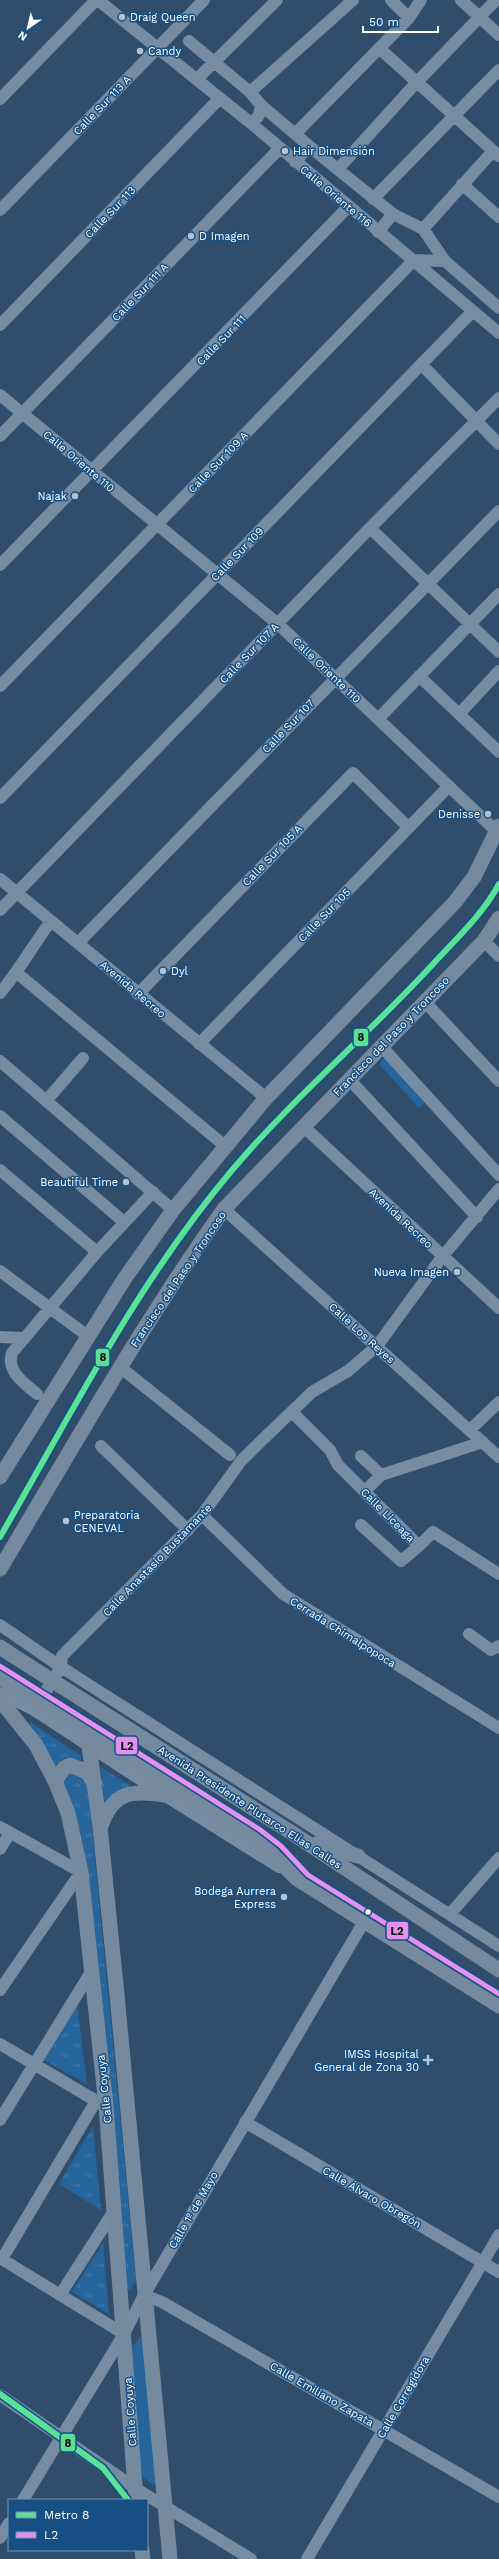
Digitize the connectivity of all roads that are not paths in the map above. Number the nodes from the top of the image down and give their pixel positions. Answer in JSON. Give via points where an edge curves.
{"nodes":[{"id":1,"x":97,"y":0,"type":"edge"},
{"id":2,"x":204,"y":0,"type":"edge"},
{"id":3,"x":277,"y":0,"type":"edge"},
{"id":4,"x":353,"y":0,"type":"edge"},
{"id":5,"x":390,"y":0,"type":"edge"},
{"id":6,"x":421,"y":0,"type":"edge"},
{"id":7,"x":461,"y":0,"type":"edge"},
{"id":8,"x":496,"y":0,"type":"edge"},
{"id":9,"x":409,"y":18,"type":"junction"},
{"id":10,"x":480,"y":18,"type":"junction"},
{"id":11,"x":499,"y":35,"type":"edge"},
{"id":12,"x":189,"y":41,"type":"dead end"},
{"id":13,"x":158,"y":48,"type":"junction"},
{"id":14,"x":378,"y":48,"type":"junction"},
{"id":15,"x":214,"y":62,"type":"junction"},
{"id":16,"x":499,"y":70,"type":"edge"},
{"id":17,"x":197,"y":80,"type":"junction"},
{"id":18,"x":416,"y":83,"type":"junction"},
{"id":19,"x":250,"y":92,"type":"junction"},
{"id":20,"x":220,"y":98,"type":"junction"},
{"id":21,"x":0,"y":99,"type":"edge"},
{"id":22,"x":261,"y":105,"type":"junction"},
{"id":23,"x":455,"y":117,"type":"junction"},
{"id":24,"x":252,"y":124,"type":"junction"},
{"id":25,"x":295,"y":134,"type":"junction"},
{"id":26,"x":309,"y":146,"type":"junction"},
{"id":27,"x":280,"y":148,"type":"junction"},
{"id":28,"x":496,"y":154,"type":"edge"},
{"id":29,"x":295,"y":162,"type":"junction"},
{"id":30,"x":338,"y":169,"type":"junction"},
{"id":31,"x":462,"y":184,"type":"junction"},
{"id":32,"x":373,"y":199,"type":"junction"},
{"id":33,"x":349,"y":206,"type":"junction"},
{"id":34,"x":0,"y":210,"type":"edge"},
{"id":35,"x":393,"y":214,"type":"junction"},
{"id":36,"x":499,"y":217,"type":"edge"},
{"id":37,"x":423,"y":229,"type":"junction"},
{"id":38,"x":378,"y":232,"type":"junction"},
{"id":39,"x":414,"y":260,"type":"junction"},
{"id":40,"x":445,"y":260,"type":"junction"},
{"id":41,"x":499,"y":308,"type":"edge"},
{"id":42,"x":473,"y":311,"type":"junction"},
{"id":43,"x":0,"y":325,"type":"edge"},
{"id":44,"x":499,"y":333,"type":"edge"},
{"id":45,"x":422,"y":365,"type":"junction"},
{"id":46,"x":0,"y":395,"type":"edge"},
{"id":47,"x":499,"y":398,"type":"edge"},
{"id":48,"x":22,"y":413,"type":"junction"},
{"id":49,"x":477,"y":420,"type":"junction"},
{"id":50,"x":0,"y":436,"type":"edge"},
{"id":51,"x":499,"y":444,"type":"edge"},
{"id":52,"x":92,"y":473,"type":"junction"},
{"id":53,"x":499,"y":511,"type":"edge"},
{"id":54,"x":157,"y":525,"type":"junction"},
{"id":55,"x":370,"y":528,"type":"junction"},
{"id":56,"x":0,"y":565,"type":"edge"},
{"id":57,"x":218,"y":574,"type":"junction"},
{"id":58,"x":427,"y":583,"type":"junction"},
{"id":59,"x":499,"y":594,"type":"edge"},
{"id":60,"x":278,"y":624,"type":"junction"},
{"id":61,"x":470,"y":625,"type":"junction"},
{"id":62,"x":499,"y":652,"type":"edge"},
{"id":63,"x":499,"y":671,"type":"edge"},
{"id":64,"x":419,"y":676,"type":"junction"},
{"id":65,"x":335,"y":677,"type":"junction"},
{"id":66,"x":0,"y":686,"type":"edge"},
{"id":67,"x":459,"y":714,"type":"junction"},
{"id":68,"x":378,"y":719,"type":"junction"},
{"id":69,"x":499,"y":752,"type":"edge"},
{"id":70,"x":449,"y":786,"type":"junction"},
{"id":71,"x":0,"y":798,"type":"edge"},
{"id":72,"x":408,"y":827,"type":"junction"},
{"id":73,"x":498,"y":829,"type":"edge"},
{"id":74,"x":0,"y":878,"type":"edge"},
{"id":75,"x":16,"y":893,"type":"junction"},
{"id":76,"x":0,"y":910,"type":"edge"},
{"id":77,"x":499,"y":918,"type":"edge"},
{"id":78,"x":51,"y":921,"type":"junction"},
{"id":79,"x":484,"y":941,"type":"junction"},
{"id":80,"x":78,"y":943,"type":"junction"},
{"id":81,"x":499,"y":956,"type":"edge"},
{"id":82,"x":17,"y":973,"type":"junction"},
{"id":83,"x":0,"y":993,"type":"edge"},
{"id":84,"x":138,"y":994,"type":"junction"},
{"id":85,"x":425,"y":1002,"type":"junction"},
{"id":86,"x":199,"y":1044,"type":"junction"},
{"id":87,"x":382,"y":1046,"type":"junction"},
{"id":88,"x":83,"y":1058,"type":"dead end"},
{"id":89,"x":0,"y":1062,"type":"edge"},
{"id":90,"x":349,"y":1079,"type":"junction"},
{"id":91,"x":499,"y":1081,"type":"edge"},
{"id":92,"x":266,"y":1098,"type":"junction"},
{"id":93,"x":46,"y":1101,"type":"junction"},
{"id":94,"x":0,"y":1116,"type":"edge"},
{"id":95,"x":303,"y":1126,"type":"junction"},
{"id":96,"x":225,"y":1146,"type":"junction"},
{"id":97,"x":0,"y":1170,"type":"edge"},
{"id":98,"x":499,"y":1175,"type":"edge"},
{"id":99,"x":499,"y":1189,"type":"edge"},
{"id":100,"x":153,"y":1192,"type":"junction"},
{"id":101,"x":224,"y":1209,"type":"junction"},
{"id":102,"x":173,"y":1210,"type":"junction"},
{"id":103,"x":477,"y":1218,"type":"junction"},
{"id":104,"x":124,"y":1222,"type":"junction"},
{"id":105,"x":97,"y":1252,"type":"junction"},
{"id":106,"x":442,"y":1257,"type":"junction"},
{"id":107,"x":0,"y":1271,"type":"edge"},
{"id":108,"x":49,"y":1308,"type":"junction"},
{"id":109,"x":499,"y":1308,"type":"edge"},
{"id":110,"x":0,"y":1337,"type":"edge"},
{"id":111,"x":89,"y":1337,"type":"junction"},
{"id":112,"x":22,"y":1338,"type":"junction"},
{"id":113,"x":377,"y":1346,"type":"junction"},
{"id":114,"x":120,"y":1367,"type":"junction"},
{"id":115,"x":37,"y":1394,"type":"dead end"},
{"id":116,"x":499,"y":1402,"type":"edge"},
{"id":117,"x":292,"y":1412,"type":"junction"},
{"id":118,"x":470,"y":1430,"type":"junction"},
{"id":119,"x":483,"y":1442,"type":"junction"},
{"id":120,"x":101,"y":1446,"type":"dead end"},
{"id":121,"x":230,"y":1455,"type":"dead end"},
{"id":122,"x":360,"y":1456,"type":"dead end"},
{"id":123,"x":499,"y":1457,"type":"edge"},
{"id":124,"x":381,"y":1475,"type":"junction"},
{"id":125,"x":0,"y":1477,"type":"edge"},
{"id":126,"x":365,"y":1491,"type":"junction"},
{"id":127,"x":202,"y":1515,"type":"junction"},
{"id":128,"x":361,"y":1525,"type":"dead end"},
{"id":129,"x":188,"y":1530,"type":"junction"},
{"id":130,"x":419,"y":1546,"type":"junction"},
{"id":131,"x":0,"y":1568,"type":"edge"},
{"id":132,"x":499,"y":1574,"type":"edge"},
{"id":133,"x":0,"y":1625,"type":"edge"},
{"id":134,"x":469,"y":1634,"type":"dead end"},
{"id":135,"x":18,"y":1639,"type":"junction"},
{"id":136,"x":0,"y":1640,"type":"edge"},
{"id":137,"x":499,"y":1646,"type":"edge"},
{"id":138,"x":0,"y":1647,"type":"edge"},
{"id":139,"x":61,"y":1667,"type":"junction"},
{"id":140,"x":0,"y":1677,"type":"edge"},
{"id":141,"x":0,"y":1693,"type":"edge"},
{"id":142,"x":0,"y":1700,"type":"edge"},
{"id":143,"x":34,"y":1710,"type":"junction"},
{"id":144,"x":499,"y":1728,"type":"edge"},
{"id":145,"x":89,"y":1746,"type":"junction"},
{"id":146,"x":55,"y":1781,"type":"junction"},
{"id":147,"x":95,"y":1784,"type":"junction"},
{"id":148,"x":164,"y":1795,"type":"junction"},
{"id":149,"x":100,"y":1827,"type":"junction"},
{"id":150,"x":5,"y":1830,"type":"edge"},
{"id":151,"x":302,"y":1839,"type":"junction"},
{"id":152,"x":0,"y":1849,"type":"edge"},
{"id":153,"x":358,"y":1856,"type":"junction"},
{"id":154,"x":499,"y":1858,"type":"edge"},
{"id":155,"x":80,"y":1872,"type":"junction"},
{"id":156,"x":297,"y":1879,"type":"junction"},
{"id":157,"x":450,"y":1914,"type":"junction"},
{"id":158,"x":365,"y":1920,"type":"junction"},
{"id":159,"x":499,"y":1946,"type":"edge"},
{"id":160,"x":499,"y":1970,"type":"edge"},
{"id":161,"x":91,"y":1972,"type":"junction"},
{"id":162,"x":0,"y":1990,"type":"edge"},
{"id":163,"x":499,"y":2006,"type":"edge"},
{"id":164,"x":0,"y":2044,"type":"edge"},
{"id":165,"x":33,"y":2064,"type":"junction"},
{"id":166,"x":101,"y":2103,"type":"junction"},
{"id":167,"x":0,"y":2120,"type":"edge"},
{"id":168,"x":245,"y":2122,"type":"junction"},
{"id":169,"x":114,"y":2211,"type":"junction"},
{"id":170,"x":499,"y":2235,"type":"edge"},
{"id":171,"x":1,"y":2259,"type":"edge"},
{"id":172,"x":483,"y":2262,"type":"junction"},
{"id":173,"x":499,"y":2272,"type":"edge"},
{"id":174,"x":60,"y":2295,"type":"junction"},
{"id":175,"x":144,"y":2295,"type":"junction"},
{"id":176,"x":124,"y":2334,"type":"junction"},
{"id":177,"x":0,"y":2395,"type":"edge"},
{"id":178,"x":385,"y":2429,"type":"junction"},
{"id":179,"x":61,"y":2438,"type":"junction"},
{"id":180,"x":136,"y":2494,"type":"edge"},
{"id":181,"x":499,"y":2497,"type":"edge"},
{"id":182,"x":24,"y":2499,"type":"edge"},
{"id":183,"x":147,"y":2499,"type":"edge"},
{"id":184,"x":148,"y":2499,"type":"edge"},
{"id":185,"x":165,"y":2507,"type":"junction"},
{"id":186,"x":8,"y":2525,"type":"edge"},
{"id":187,"x":0,"y":2538,"type":"edge"},
{"id":188,"x":170,"y":2559,"type":"edge"},
{"id":189,"x":251,"y":2559,"type":"edge"},
{"id":190,"x":307,"y":2559,"type":"edge"}],
"edges":[{"from":1,"to":13,"type":"street","name":"Calle Oriente 116"},
{"from":1,"to":21,"type":"street"},
{"from":2,"to":13,"type":"street","name":"Calle Sur 113 A"},
{"from":3,"to":15,"type":"street"},
{"from":4,"to":19,"type":"street"},
{"from":5,"to":9,"type":"street"},
{"from":6,"to":9,"type":"street"},
{"from":7,"to":10,"type":"street"},
{"from":8,"to":10,"type":"street"},
{"from":9,"to":14,"type":"street"},
{"from":10,"to":11,"type":"street"},
{"from":10,"to":18,"type":"street"},
{"from":12,"to":15,"type":"street"},
{"from":13,"to":17,"type":"street","name":"Calle Oriente 116"},
{"from":13,"to":34,"type":"street","name":"Calle Sur 113 A"},
{"from":14,"to":18,"type":"street"},
{"from":14,"to":25,"type":"street"},
{"from":15,"to":17,"type":"street"},
{"from":15,"to":19,"type":"street"},
{"from":16,"to":23,"type":"street"},
{"from":17,"to":20,"type":"street","name":"Calle Oriente 116"},
{"from":18,"to":23,"type":"street"},
{"from":18,"to":30,"type":"street"},
{"from":19,"to":22,"type":"street"},
{"from":20,"to":24,"type":"street","name":"Calle Oriente 116"},
{"from":20,"to":43,"type":"street","name":"Calle Sur 113"},
{"from":22,"to":24,"type":"street","via":[[259,115]]},
{"from":22,"to":25,"type":"street"},
{"from":23,"to":28,"type":"street"},
{"from":23,"to":32,"type":"street"},
{"from":24,"to":27,"type":"street","name":"Calle Oriente 116"},
{"from":25,"to":26,"type":"street"},
{"from":26,"to":29,"type":"street"},
{"from":26,"to":30,"type":"street"},
{"from":27,"to":29,"type":"street","name":"Calle Oriente 116"},
{"from":27,"to":48,"type":"street","name":"Calle Sur 111 A"},
{"from":28,"to":31,"type":"street"},
{"from":29,"to":33,"type":"street","name":"Calle Oriente 116"},
{"from":30,"to":32,"type":"street"},
{"from":31,"to":36,"type":"street"},
{"from":31,"to":37,"type":"street"},
{"from":32,"to":35,"type":"street"},
{"from":33,"to":38,"type":"street","name":"Calle Oriente 116"},
{"from":33,"to":52,"type":"street","name":"Calle Sur 111"},
{"from":35,"to":37,"type":"street"},
{"from":35,"to":38,"type":"street"},
{"from":37,"to":40,"type":"street"},
{"from":38,"to":39,"type":"street","name":"Calle Oriente 116"},
{"from":39,"to":40,"type":"street"},
{"from":39,"to":42,"type":"street","name":"Calle Oriente 116"},
{"from":39,"to":54,"type":"street","name":"Calle Sur 109 A"},
{"from":40,"to":41,"type":"street"},
{"from":42,"to":44,"type":"street","name":"Calle Oriente 116"},
{"from":42,"to":45,"type":"street","name":"Calle Sur 109"},
{"from":45,"to":49,"type":"street"},
{"from":45,"to":57,"type":"street","name":"Calle Sur 109"},
{"from":46,"to":48,"type":"street","name":"Calle Oriente 110"},
{"from":47,"to":49,"type":"street","name":"Calle Sur 107 A"},
{"from":48,"to":50,"type":"street","name":"Calle Sur 111 A"},
{"from":48,"to":52,"type":"street","name":"Calle Oriente 110"},
{"from":49,"to":51,"type":"street"},
{"from":49,"to":55,"type":"street","name":"Calle Sur 107 A"},
{"from":52,"to":54,"type":"street","name":"Calle Oriente 110"},
{"from":52,"to":56,"type":"street","name":"Calle Sur 111"},
{"from":53,"to":58,"type":"street","name":"Calle Sur 107"},
{"from":54,"to":57,"type":"street","name":"Calle Oriente 110"},
{"from":54,"to":66,"type":"street","name":"Calle Sur 109 A"},
{"from":55,"to":58,"type":"street"},
{"from":55,"to":60,"type":"street","name":"Calle Sur 107 A"},
{"from":57,"to":60,"type":"street","name":"Calle Oriente 110"},
{"from":57,"to":71,"type":"street","name":"Calle Sur 109"},
{"from":58,"to":61,"type":"street"},
{"from":58,"to":65,"type":"street","name":"Calle Sur 107"},
{"from":59,"to":61,"type":"street"},
{"from":60,"to":65,"type":"street","name":"Calle Oriente 110"},
{"from":60,"to":75,"type":"street","name":"Calle Sur 107 A"},
{"from":61,"to":62,"type":"street"},
{"from":61,"to":64,"type":"street"},
{"from":63,"to":67,"type":"street"},
{"from":64,"to":67,"type":"street"},
{"from":64,"to":68,"type":"street"},
{"from":65,"to":68,"type":"street","name":"Calle Oriente 110"},
{"from":65,"to":80,"type":"street","name":"Calle Sur 107"},
{"from":67,"to":69,"type":"street"},
{"from":68,"to":70,"type":"street","name":"Calle Oriente 110"},
{"from":70,"to":72,"type":"street","name":"Calle Sur 105"},
{"from":70,"to":73,"type":"street","name":"Calle Oriente 110"},
{"from":72,"to":84,"type":"street","name":"Calle Sur 105 A","via":[[352,773]]},
{"from":72,"to":86,"type":"street","name":"Calle Sur 105"},
{"from":73,"to":92,"type":"main road","via":[[474,876],[455,902]]},
{"from":74,"to":75,"type":"street","name":"Avenida Recreo"},
{"from":75,"to":76,"type":"street","name":"Calle Sur 107 A"},
{"from":75,"to":78,"type":"street","name":"Avenida Recreo"},
{"from":77,"to":79,"type":"main road","name":"Francisco del Paso y Troncoso"},
{"from":78,"to":80,"type":"street","name":"Avenida Recreo"},
{"from":78,"to":82,"type":"street","via":[[28,951]]},
{"from":79,"to":81,"type":"street"},
{"from":79,"to":85,"type":"main road","name":"Francisco del Paso y Troncoso"},
{"from":80,"to":84,"type":"street","name":"Avenida Recreo"},
{"from":82,"to":83,"type":"street"},
{"from":82,"to":96,"type":"street"},
{"from":84,"to":86,"type":"street","name":"Avenida Recreo"},
{"from":85,"to":87,"type":"main road","name":"Francisco del Paso y Troncoso"},
{"from":85,"to":91,"type":"street"},
{"from":86,"to":92,"type":"street","name":"Avenida Recreo"},
{"from":87,"to":90,"type":"main road","name":"Francisco del Paso y Troncoso"},
{"from":87,"to":98,"type":"street"},
{"from":88,"to":93,"type":"street"},
{"from":89,"to":93,"type":"street"},
{"from":90,"to":95,"type":"main road","name":"Francisco del Paso y Troncoso"},
{"from":90,"to":103,"type":"street"},
{"from":92,"to":96,"type":"main road"},
{"from":93,"to":100,"type":"street"},
{"from":94,"to":104,"type":"street"},
{"from":95,"to":101,"type":"main road","name":"Francisco del Paso y Troncoso"},
{"from":95,"to":106,"type":"street","name":"Avenida Recreo"},
{"from":96,"to":102,"type":"main road"},
{"from":97,"to":105,"type":"street"},
{"from":99,"to":103,"type":"street","name":"Calle Anastasio Bustamante"},
{"from":100,"to":102,"type":"street"},
{"from":100,"to":104,"type":"street"},
{"from":101,"to":113,"type":"street","name":"Calle Los Reyes"},
{"from":101,"to":114,"type":"main road","name":"Francisco del Paso y Troncoso"},
{"from":102,"to":111,"type":"main road","via":[[125,1278]]},
{"from":103,"to":106,"type":"street","name":"Calle Anastasio Bustamante"},
{"from":104,"to":105,"type":"street"},
{"from":105,"to":108,"type":"street"},
{"from":106,"to":109,"type":"street","name":"Avenida Recreo"},
{"from":106,"to":113,"type":"street","name":"Calle Anastasio Bustamante"},
{"from":107,"to":108,"type":"street"},
{"from":108,"to":111,"type":"street"},
{"from":108,"to":112,"type":"street"},
{"from":110,"to":112,"type":"street"},
{"from":111,"to":125,"type":"main road"},
{"from":112,"to":115,"type":"street","via":[[9,1361],[18,1377]]},
{"from":113,"to":117,"type":"street","name":"Calle Anastasio Bustamante","via":[[348,1371],[312,1392]]},
{"from":113,"to":118,"type":"street","name":"Calle Los Reyes"},
{"from":114,"to":121,"type":"street"},
{"from":114,"to":131,"type":"main road","name":"Francisco del Paso y Troncoso"},
{"from":116,"to":118,"type":"street"},
{"from":117,"to":126,"type":"street","name":"Calle Liceaga","via":[[330,1450],[338,1466]]},
{"from":117,"to":127,"type":"street","name":"Calle Anastasio Bustamante","via":[[241,1461]]},
{"from":118,"to":119,"type":"street","name":"Calle Los Reyes"},
{"from":119,"to":123,"type":"street","name":"Calle Los Reyes"},
{"from":119,"to":124,"type":"street"},
{"from":120,"to":129,"type":"street"},
{"from":122,"to":124,"type":"street"},
{"from":124,"to":126,"type":"street"},
{"from":126,"to":130,"type":"street","name":"Calle Liceaga"},
{"from":127,"to":129,"type":"street","name":"Calle Anastasio Bustamante"},
{"from":127,"to":144,"type":"street","name":"Cerrada Chimalpopoca","via":[[283,1594]]},
{"from":128,"to":130,"type":"street","via":[[401,1561]]},
{"from":129,"to":139,"type":"street","name":"Calle Anastasio Bustamante","via":[[62,1656]]},
{"from":130,"to":132,"type":"street","name":"Calle Liceaga","via":[[433,1532]]},
{"from":133,"to":135,"type":"street","name":"Avenida Presidente Plutarco Elías Calles"},
{"from":134,"to":137,"type":"street","via":[[491,1650]]},
{"from":135,"to":136,"type":"street"},
{"from":135,"to":139,"type":"street","name":"Avenida Presidente Plutarco Elías Calles"},
{"from":138,"to":151,"type":"main road","name":"Avenida Presidente Plutarco Elías Calles","bridge":true},
{"from":139,"to":143,"type":"street","name":"Calle Anastasio Bustamante"},
{"from":139,"to":153,"type":"street","name":"Avenida Presidente Plutarco Elías Calles"},
{"from":140,"to":156,"type":"main road","bridge":true,"via":[[262,1844]]},
{"from":141,"to":143,"type":"street"},
{"from":142,"to":146,"type":"main road","name":"Calle Coyuya","via":[[36,1745]]},
{"from":143,"to":145,"type":"street"},
{"from":145,"to":147,"type":"main road","name":"Calle Coyuya"},
{"from":145,"to":148,"type":"street"},
{"from":146,"to":147,"type":"main road","via":[[64,1768],[70,1765],[87,1772]]},
{"from":146,"to":155,"type":"main road","name":"Calle Coyuya","via":[[68,1813]]},
{"from":147,"to":149,"type":"main road","name":"Calle Coyuya"},
{"from":148,"to":149,"type":"main road","via":[[138,1792],[124,1795],[109,1808]]},
{"from":148,"to":156,"type":"street"},
{"from":149,"to":175,"type":"main road","name":"Calle Coyuya"},
{"from":150,"to":152,"type":"street"},
{"from":150,"to":155,"type":"street"},
{"from":151,"to":153,"type":"main road"},
{"from":151,"to":160,"type":"main road","name":"Avenida Presidente Plutarco Elías Calles"},
{"from":153,"to":157,"type":"street","name":"Avenida Presidente Plutarco Elías Calles"},
{"from":154,"to":157,"type":"street"},
{"from":155,"to":161,"type":"main road","name":"Calle Coyuya"},
{"from":155,"to":162,"type":"street"},
{"from":156,"to":158,"type":"main road"},
{"from":157,"to":159,"type":"street","name":"Avenida Presidente Plutarco Elías Calles"},
{"from":158,"to":163,"type":"main road"},
{"from":158,"to":168,"type":"street","name":"Calle 1º de Mayo"},
{"from":161,"to":165,"type":"street"},
{"from":161,"to":166,"type":"main road","name":"Calle Coyuya"},
{"from":164,"to":165,"type":"street"},
{"from":165,"to":166,"type":"street"},
{"from":165,"to":167,"type":"street"},
{"from":166,"to":169,"type":"main road","name":"Calle Coyuya"},
{"from":166,"to":171,"type":"street"},
{"from":168,"to":172,"type":"street","name":"Calle Álvaro Obregón"},
{"from":168,"to":175,"type":"street","name":"Calle 1º de Mayo"},
{"from":169,"to":174,"type":"street"},
{"from":169,"to":176,"type":"main road","name":"Calle Coyuya"},
{"from":170,"to":172,"type":"street","name":"Calle Corregidora"},
{"from":171,"to":174,"type":"street"},
{"from":172,"to":173,"type":"street","name":"Calle Álvaro Obregón"},
{"from":172,"to":178,"type":"street","name":"Calle Corregidora"},
{"from":174,"to":176,"type":"street"},
{"from":175,"to":176,"type":"street","name":"Calle 1º de Mayo"},
{"from":175,"to":178,"type":"street","name":"Calle Emiliano Zapata","via":[[162,2302]]},
{"from":175,"to":185,"type":"main road","name":"Calle Coyuya"},
{"from":176,"to":179,"type":"street","name":"Calle 1º de Mayo"},
{"from":176,"to":180,"type":"main road","name":"Calle Coyuya"},
{"from":177,"to":179,"type":"street"},
{"from":178,"to":181,"type":"street","name":"Calle Emiliano Zapata"},
{"from":178,"to":190,"type":"street","name":"Calle Corregidora"},
{"from":179,"to":180,"type":"street"},
{"from":179,"to":182,"type":"street","name":"Calle 1º de Mayo"},
{"from":180,"to":183,"type":"street"},
{"from":184,"to":185,"type":"street"},
{"from":185,"to":188,"type":"main road","name":"Calle Coyuya"},
{"from":185,"to":189,"type":"street"},
{"from":186,"to":187,"type":"street"}]}
